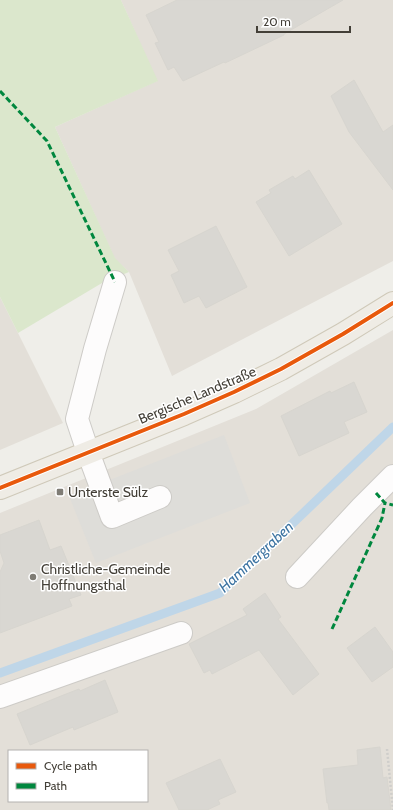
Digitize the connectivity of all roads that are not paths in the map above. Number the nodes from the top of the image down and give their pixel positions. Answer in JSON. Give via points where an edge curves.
{"nodes":[{"id":1,"x":115,"y":282,"type":"dead end"},
{"id":2,"x":393,"y":303,"type":"edge"},
{"id":3,"x":88,"y":452,"type":"junction"},
{"id":4,"x":393,"y":476,"type":"edge"},
{"id":5,"x":0,"y":488,"type":"edge"},
{"id":6,"x":160,"y":497,"type":"dead end"},
{"id":7,"x":297,"y":577,"type":"dead end"},
{"id":8,"x":181,"y":632,"type":"dead end"},
{"id":9,"x":0,"y":698,"type":"edge"}],
"edges":[{"from":1,"to":3,"type":"lane","via":[[77,419]]},
{"from":2,"to":3,"type":"main road","name":"Bergische Landstraße","via":[[281,370],[184,414]]},
{"from":3,"to":5,"type":"main road","name":"Bergische Landstraße"},
{"from":3,"to":6,"type":"lane","via":[[112,517]]},
{"from":4,"to":7,"type":"lane"},
{"from":8,"to":9,"type":"lane"}]}
